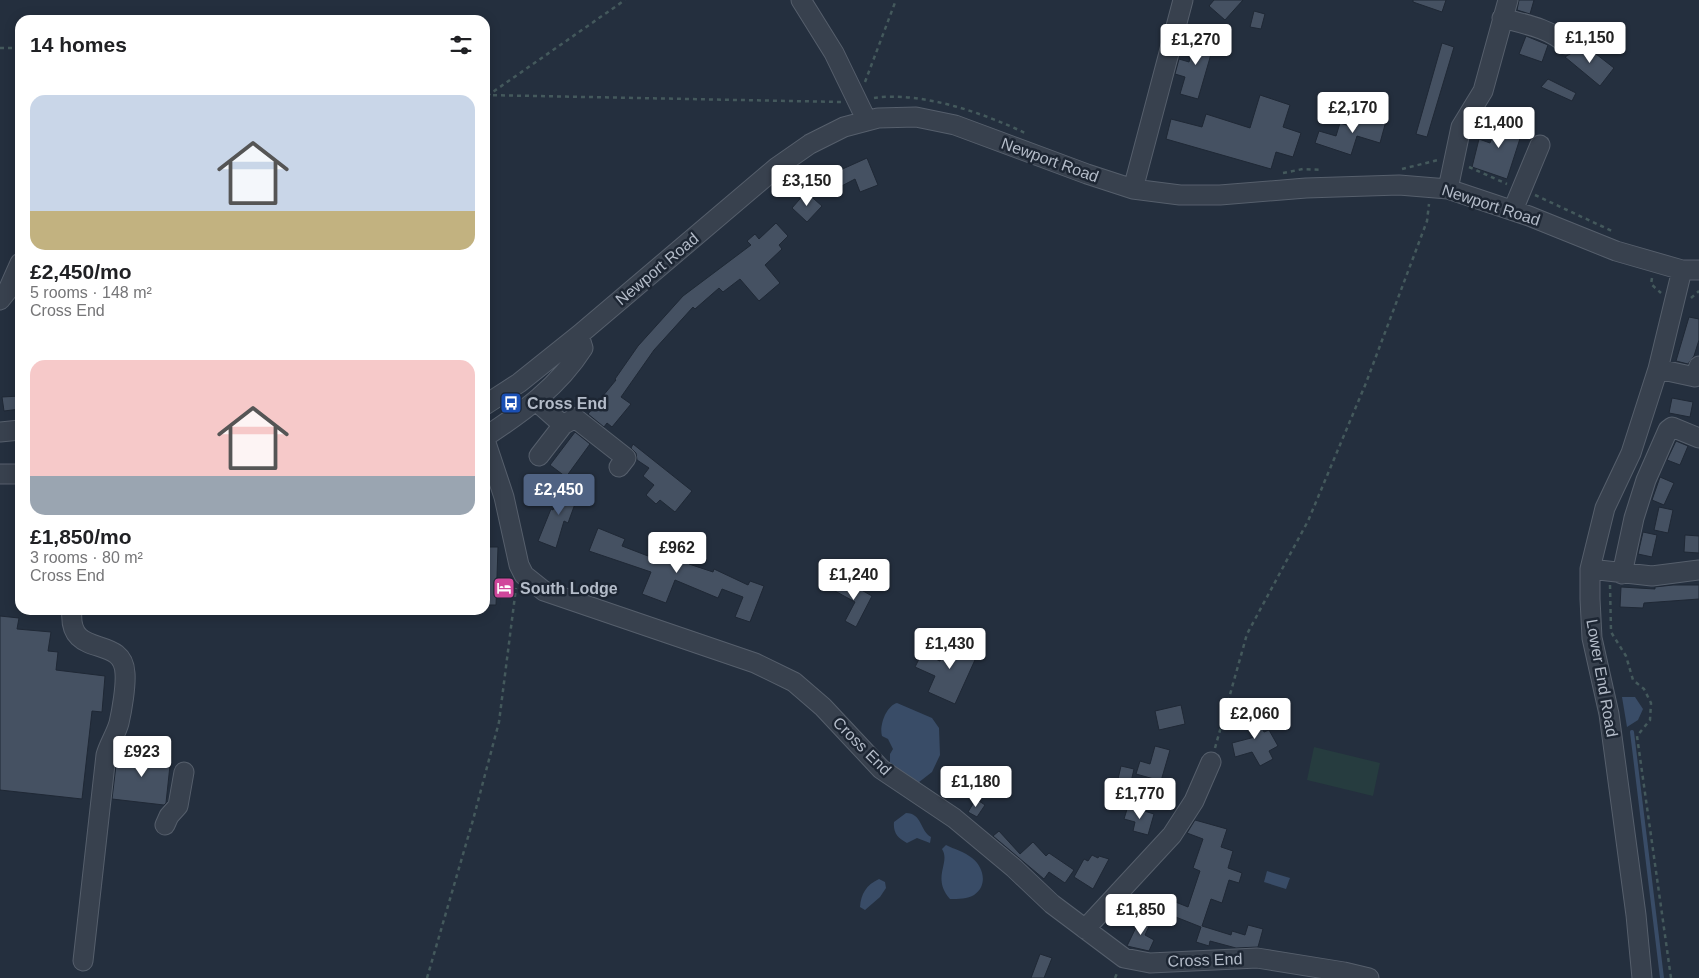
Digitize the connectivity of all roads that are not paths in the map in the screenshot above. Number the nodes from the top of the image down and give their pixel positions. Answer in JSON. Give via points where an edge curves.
{"nodes":[{"id":1,"x":801,"y":0,"type":"edge"},
{"id":2,"x":1183,"y":0,"type":"edge"},
{"id":3,"x":1508,"y":0,"type":"edge"},
{"id":4,"x":1502,"y":18,"type":"junction"},
{"id":5,"x":1566,"y":44,"type":"dead end"},
{"id":6,"x":867,"y":121,"type":"junction"},
{"id":7,"x":1540,"y":144,"type":"dead end"},
{"id":8,"x":1440,"y":188,"type":"junction"},
{"id":9,"x":1133,"y":189,"type":"junction"},
{"id":10,"x":1513,"y":210,"type":"junction"},
{"id":11,"x":1691,"y":270,"type":"edge"},
{"id":12,"x":15,"y":278,"type":"edge"},
{"id":13,"x":9,"y":295,"type":"edge"},
{"id":14,"x":579,"y":335,"type":"junction"},
{"id":15,"x":1699,"y":366,"type":"edge"},
{"id":16,"x":1658,"y":369,"type":"junction"},
{"id":17,"x":490,"y":401,"type":"edge"},
{"id":18,"x":536,"y":401,"type":"junction"},
{"id":19,"x":564,"y":425,"type":"junction"},
{"id":20,"x":15,"y":430,"type":"edge"},
{"id":21,"x":0,"y":432,"type":"edge"},
{"id":22,"x":490,"y":434,"type":"edge"},
{"id":23,"x":1699,"y":438,"type":"edge"},
{"id":24,"x":490,"y":454,"type":"edge"},
{"id":25,"x":539,"y":456,"type":"dead end"},
{"id":26,"x":620,"y":467,"type":"dead end"},
{"id":27,"x":0,"y":474,"type":"edge"},
{"id":28,"x":15,"y":474,"type":"edge"},
{"id":29,"x":1590,"y":569,"type":"junction"},
{"id":30,"x":1699,"y":570,"type":"edge"},
{"id":31,"x":1617,"y":576,"type":"junction"},
{"id":32,"x":72,"y":615,"type":"edge"},
{"id":33,"x":1211,"y":762,"type":"road end"},
{"id":34,"x":184,"y":772,"type":"dead end"},
{"id":35,"x":165,"y":825,"type":"dead end"},
{"id":36,"x":1085,"y":929,"type":"junction"},
{"id":37,"x":83,"y":961,"type":"dead end"},
{"id":38,"x":1369,"y":978,"type":"edge"},
{"id":39,"x":1642,"y":978,"type":"edge"}],
"edges":[{"from":1,"to":6,"type":"street","via":[[834,53]]},
{"from":2,"to":9,"type":"street"},
{"from":3,"to":4,"type":"street"},
{"from":4,"to":5,"type":"street","via":[[1546,31]]},
{"from":4,"to":8,"type":"street","via":[[1483,91],[1461,127],[1454,158]]},
{"from":6,"to":9,"type":"street","name":"Newport Road","via":[[916,117],[954,125]]},
{"from":6,"to":14,"type":"street","name":"Newport Road","via":[[844,127],[810,144],[777,167]]},
{"from":7,"to":10,"type":"street"},
{"from":8,"to":9,"type":"street","name":"Newport Road","via":[[1399,185],[1220,195],[1180,195]]},
{"from":8,"to":10,"type":"street","name":"Newport Road"},
{"from":10,"to":11,"type":"street","name":"Newport Road","via":[[1616,251]]},
{"from":11,"to":16,"type":"street","name":"Lower End Road"},
{"from":12,"to":13,"type":"street"},
{"from":14,"to":17,"type":"street","name":"Newport Road","via":[[519,383]]},
{"from":14,"to":18,"type":"street","via":[[583,348],[580,354],[558,382]]},
{"from":15,"to":16,"type":"street","via":[[1695,376]]},
{"from":16,"to":29,"type":"street","name":"Lower End Road","via":[[1631,453],[1605,508]]},
{"from":18,"to":19,"type":"street"},
{"from":18,"to":22,"type":"street"},
{"from":19,"to":25,"type":"street"},
{"from":19,"to":26,"type":"street","via":[[575,418],[626,458]]},
{"from":20,"to":21,"type":"street"},
{"from":23,"to":31,"type":"street","via":[[1672,427],[1668,430],[1646,480]]},
{"from":24,"to":36,"type":"street","name":"Cross End","via":[[504,497],[519,565],[524,575],[544,591],[755,663],[794,682],[824,707],[881,769],[954,818]]},
{"from":27,"to":28,"type":"street"},
{"from":29,"to":31,"type":"street"},
{"from":29,"to":39,"type":"street","name":"Lower End Road","via":[[1592,638],[1609,714]]},
{"from":30,"to":31,"type":"street","via":[[1652,576]]},
{"from":32,"to":37,"type":"street","via":[[74,631],[82,641],[112,650],[122,660],[125,673],[118,723],[106,755]]},
{"from":33,"to":36,"type":"street","via":[[1194,801],[1172,835]]},
{"from":34,"to":35,"type":"street","via":[[178,806]]},
{"from":36,"to":38,"type":"street","name":"Cross End","via":[[1124,958],[1150,963],[1257,958]]}]}
